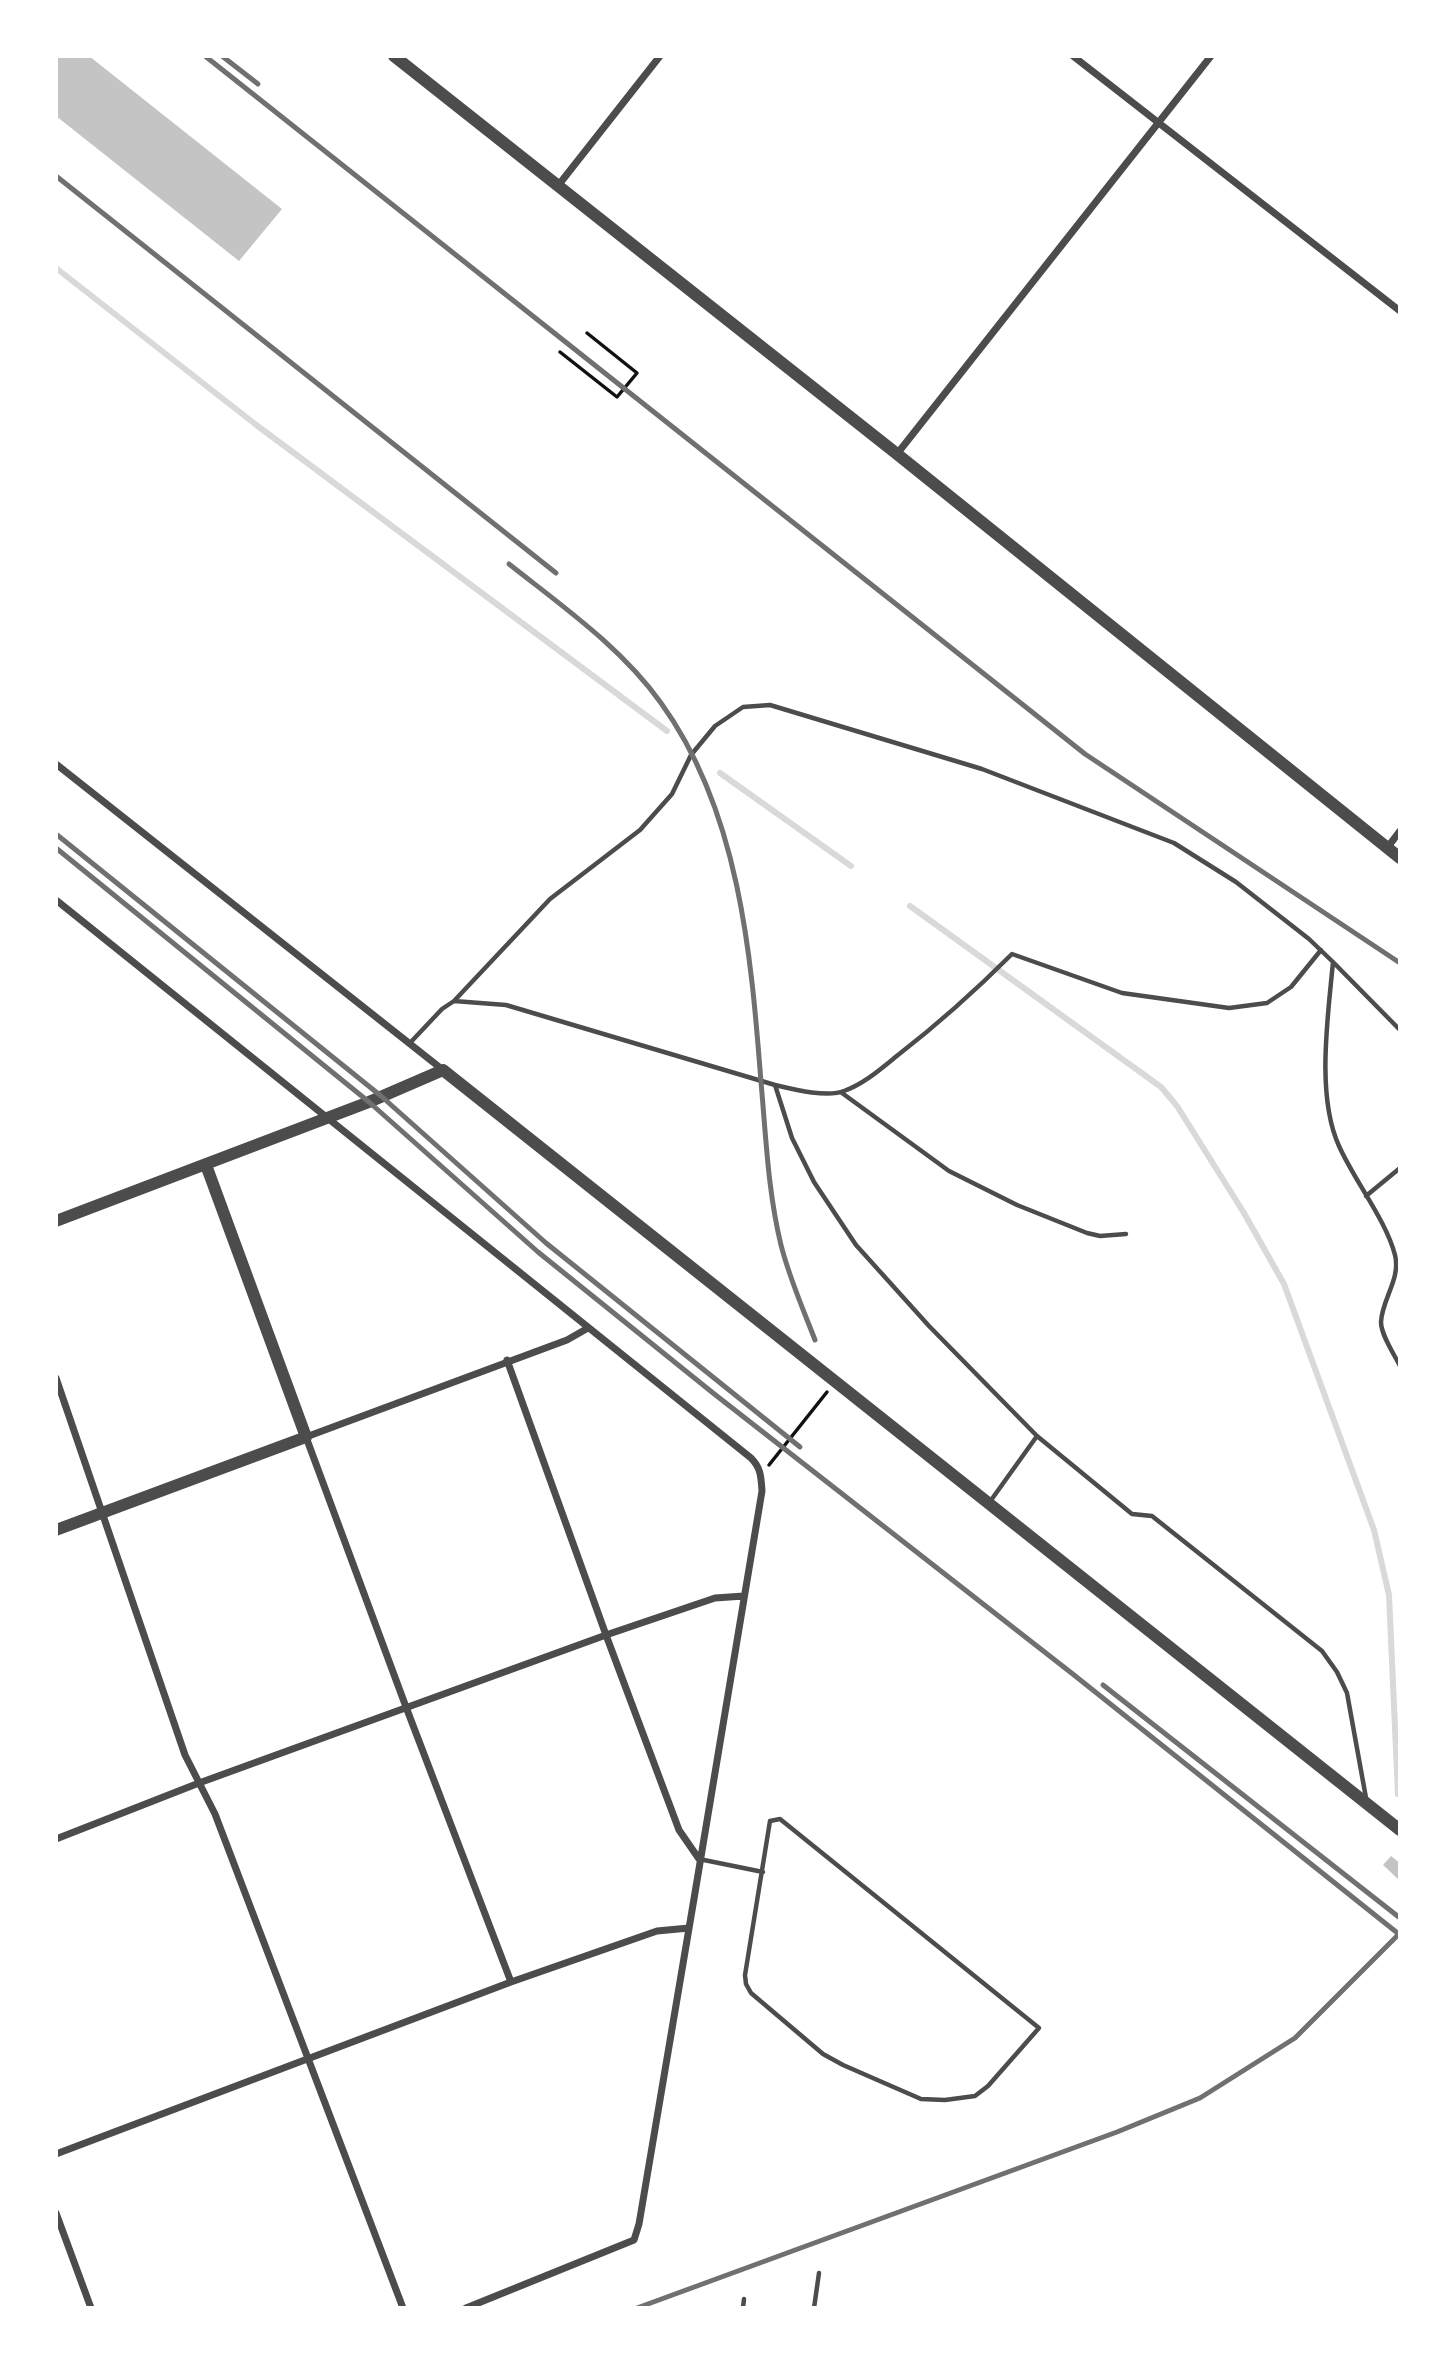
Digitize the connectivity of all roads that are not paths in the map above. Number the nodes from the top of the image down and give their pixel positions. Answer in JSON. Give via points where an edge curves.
{"nodes":[{"id":1,"x":394,"y":56,"type":"edge"},
{"id":2,"x":660,"y":56,"type":"edge"},
{"id":3,"x":1073,"y":56,"type":"edge"},
{"id":4,"x":1211,"y":56,"type":"edge"},
{"id":5,"x":1158,"y":122,"type":"junction"},
{"id":6,"x":557,"y":187,"type":"junction"},
{"id":7,"x":1400,"y":311,"type":"edge"},
{"id":8,"x":897,"y":454,"type":"junction"},
{"id":9,"x":56,"y":764,"type":"edge"},
{"id":10,"x":1400,"y":831,"type":"edge"},
{"id":11,"x":1387,"y":848,"type":"junction"},
{"id":12,"x":1400,"y":858,"type":"edge"},
{"id":13,"x":56,"y":900,"type":"edge"},
{"id":14,"x":1321,"y":950,"type":"junction"},
{"id":15,"x":1333,"y":962,"type":"junction"},
{"id":16,"x":454,"y":1001,"type":"junction"},
{"id":17,"x":1400,"y":1030,"type":"edge"},
{"id":18,"x":410,"y":1044,"type":"junction"},
{"id":19,"x":443,"y":1070,"type":"junction"},
{"id":20,"x":775,"y":1084,"type":"junction"},
{"id":21,"x":842,"y":1093,"type":"junction"},
{"id":22,"x":327,"y":1117,"type":"junction"},
{"id":23,"x":206,"y":1165,"type":"junction"},
{"id":24,"x":1400,"y":1168,"type":"edge"},
{"id":25,"x":1366,"y":1196,"type":"junction"},
{"id":26,"x":56,"y":1221,"type":"edge"},
{"id":27,"x":1126,"y":1234,"type":"dead end"},
{"id":28,"x":588,"y":1328,"type":"junction"},
{"id":29,"x":507,"y":1360,"type":"junction"},
{"id":30,"x":1400,"y":1366,"type":"edge"},
{"id":31,"x":56,"y":1378,"type":"edge"},
{"id":32,"x":1037,"y":1436,"type":"junction"},
{"id":33,"x":306,"y":1437,"type":"junction"},
{"id":34,"x":988,"y":1503,"type":"junction"},
{"id":35,"x":104,"y":1513,"type":"junction"},
{"id":36,"x":56,"y":1530,"type":"edge"},
{"id":37,"x":744,"y":1596,"type":"junction"},
{"id":38,"x":606,"y":1635,"type":"junction"},
{"id":39,"x":406,"y":1707,"type":"junction"},
{"id":40,"x":199,"y":1783,"type":"junction"},
{"id":41,"x":1366,"y":1803,"type":"junction"},
{"id":42,"x":1400,"y":1830,"type":"edge"},
{"id":43,"x":56,"y":1839,"type":"edge"},
{"id":44,"x":699,"y":1859,"type":"junction"},
{"id":45,"x":763,"y":1872,"type":"junction"},
{"id":46,"x":689,"y":1928,"type":"junction"},
{"id":47,"x":511,"y":1982,"type":"junction"},
{"id":48,"x":310,"y":2059,"type":"junction"},
{"id":49,"x":56,"y":2154,"type":"edge"},
{"id":50,"x":56,"y":2213,"type":"edge"},
{"id":51,"x":820,"y":2273,"type":"dead end"},
{"id":52,"x":744,"y":2300,"type":"dead end"},
{"id":53,"x":91,"y":2308,"type":"edge"},
{"id":54,"x":403,"y":2308,"type":"edge"},
{"id":55,"x":466,"y":2308,"type":"edge"},
{"id":56,"x":743,"y":2308,"type":"edge"},
{"id":57,"x":814,"y":2308,"type":"edge"}],
"edges":[{"from":1,"to":6,"type":"street"},
{"from":2,"to":6,"type":"street"},
{"from":3,"to":5,"type":"street"},
{"from":4,"to":5,"type":"street"},
{"from":5,"to":7,"type":"street"},
{"from":5,"to":8,"type":"street"},
{"from":6,"to":8,"type":"street"},
{"from":8,"to":11,"type":"street"},
{"from":9,"to":18,"type":"street"},
{"from":10,"to":11,"type":"street"},
{"from":11,"to":12,"type":"street"},
{"from":13,"to":22,"type":"street"},
{"from":14,"to":15,"type":"lane"},
{"from":14,"to":16,"type":"lane","via":[[1236,882],[1174,843],[982,769],[770,705],[743,707],[716,726],[691,755],[672,794],[640,830],[550,900]]},
{"from":14,"to":21,"type":"lane","via":[[1291,987],[1267,1003],[1229,1008],[1122,993],[1012,954],[956,1008],[873,1075]]},
{"from":15,"to":17,"type":"lane"},
{"from":15,"to":25,"type":"lane","via":[[1326,1030],[1329,1111],[1338,1144]]},
{"from":16,"to":18,"type":"lane"},
{"from":16,"to":20,"type":"lane","via":[[506,1005]]},
{"from":18,"to":19,"type":"street"},
{"from":19,"to":22,"type":"street"},
{"from":19,"to":34,"type":"street"},
{"from":20,"to":21,"type":"lane"},
{"from":20,"to":32,"type":"lane","via":[[792,1138],[814,1182],[856,1245]]},
{"from":21,"to":27,"type":"lane","via":[[949,1171],[1017,1205],[1087,1233]]},
{"from":22,"to":23,"type":"street"},
{"from":22,"to":28,"type":"street"},
{"from":23,"to":26,"type":"street"},
{"from":23,"to":33,"type":"street"},
{"from":24,"to":25,"type":"lane"},
{"from":25,"to":30,"type":"lane","via":[[1395,1257],[1381,1325]]},
{"from":28,"to":29,"type":"street"},
{"from":28,"to":37,"type":"street","via":[[758,1466],[762,1490]]},
{"from":29,"to":33,"type":"street"},
{"from":29,"to":38,"type":"street"},
{"from":31,"to":35,"type":"street"},
{"from":32,"to":34,"type":"lane"},
{"from":32,"to":41,"type":"lane","via":[[1132,1514],[1152,1516],[1322,1651],[1347,1693]]},
{"from":33,"to":35,"type":"street"},
{"from":33,"to":39,"type":"street"},
{"from":34,"to":41,"type":"street"},
{"from":35,"to":36,"type":"street"},
{"from":35,"to":40,"type":"street","via":[[185,1755]]},
{"from":37,"to":38,"type":"street","via":[[715,1598]]},
{"from":37,"to":44,"type":"street"},
{"from":38,"to":39,"type":"street"},
{"from":38,"to":44,"type":"street","via":[[679,1830]]},
{"from":39,"to":40,"type":"street"},
{"from":39,"to":47,"type":"street"},
{"from":40,"to":43,"type":"street"},
{"from":40,"to":48,"type":"street"},
{"from":41,"to":42,"type":"street"},
{"from":44,"to":45,"type":"lane"},
{"from":44,"to":46,"type":"street"},
{"from":45,"to":45,"type":"lane","via":[[770,1822],[779,1819],[1039,2028],[975,2096],[945,2100],[921,2099],[823,2054],[746,1984]]},
{"from":46,"to":47,"type":"street","via":[[657,1931]]},
{"from":46,"to":55,"type":"street","via":[[634,2240]]},
{"from":47,"to":48,"type":"street"},
{"from":48,"to":49,"type":"street"},
{"from":48,"to":54,"type":"street"},
{"from":50,"to":53,"type":"street"},
{"from":51,"to":57,"type":"lane"},
{"from":52,"to":56,"type":"lane"}]}
